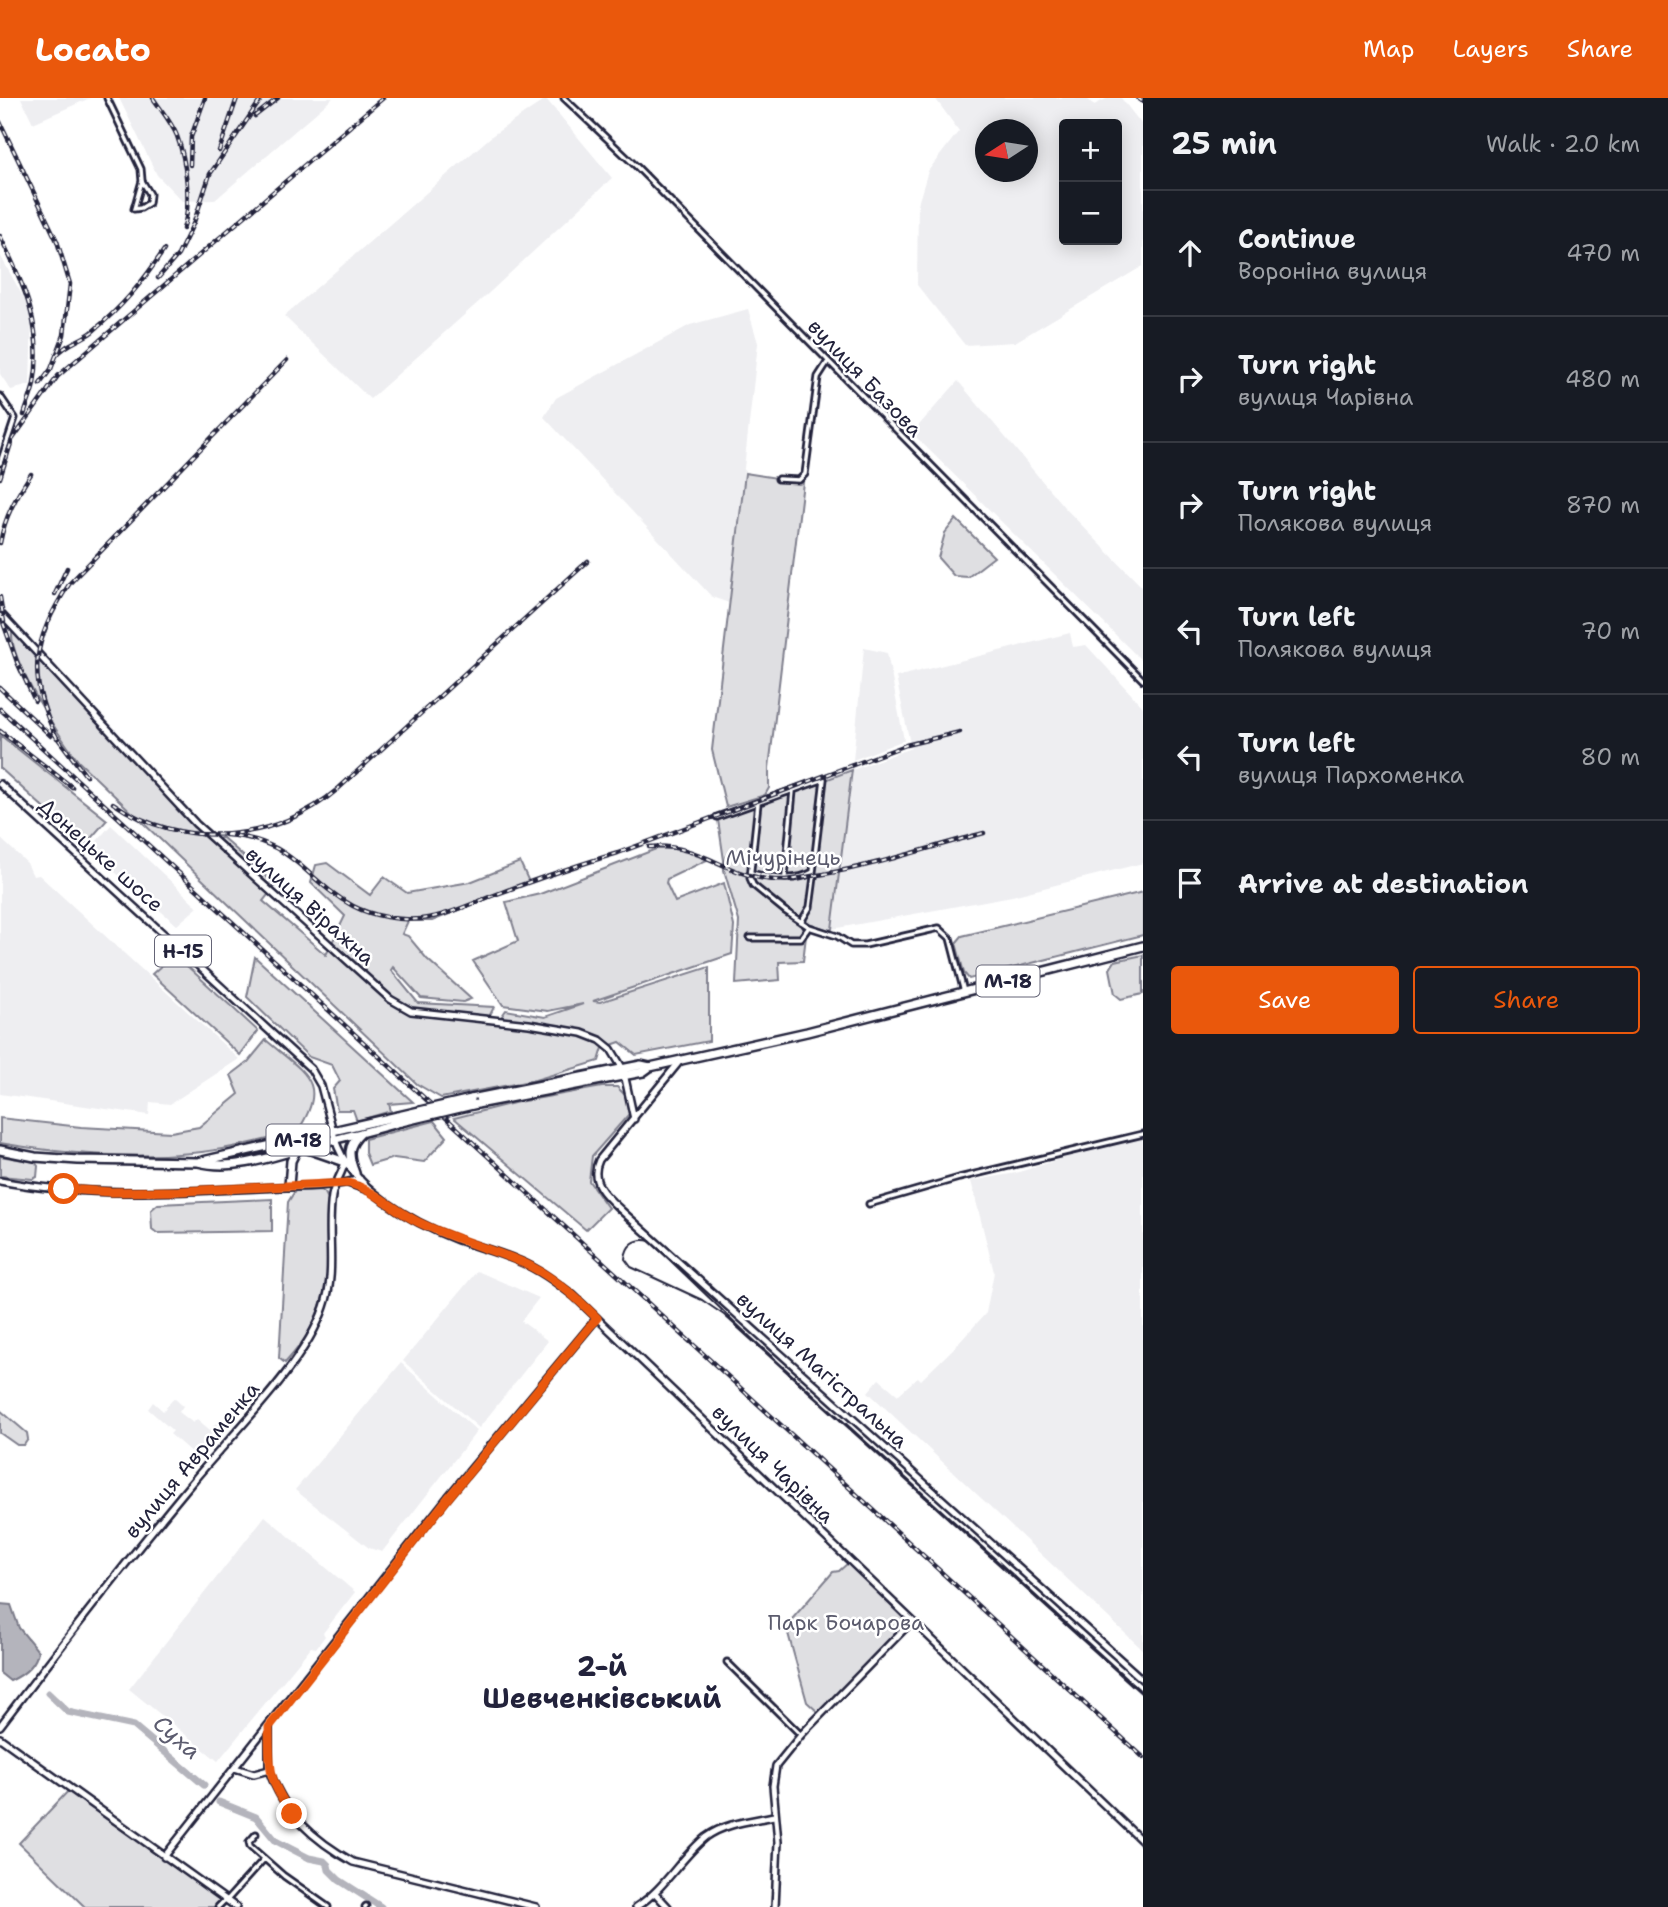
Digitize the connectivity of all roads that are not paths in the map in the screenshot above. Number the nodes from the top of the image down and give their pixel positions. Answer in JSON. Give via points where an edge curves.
{"nodes":[{"id":1,"x":107,"y":98,"type":"edge"},
{"id":2,"x":564,"y":98,"type":"edge"},
{"id":3,"x":142,"y":181,"type":"junction"},
{"id":4,"x":828,"y":362,"type":"junction"},
{"id":5,"x":0,"y":396,"type":"edge"},
{"id":6,"x":0,"y":463,"type":"edge"},
{"id":7,"x":778,"y":479,"type":"dead end"},
{"id":8,"x":0,"y":613,"type":"edge"},
{"id":9,"x":1143,"y":680,"type":"edge"},
{"id":10,"x":0,"y":784,"type":"edge"},
{"id":11,"x":793,"y":790,"type":"junction"},
{"id":12,"x":758,"y":803,"type":"junction"},
{"id":13,"x":717,"y":817,"type":"dead end"},
{"id":14,"x":751,"y":873,"type":"junction"},
{"id":15,"x":785,"y":876,"type":"dead end"},
{"id":16,"x":814,"y":877,"type":"dead end"},
{"id":17,"x":801,"y":922,"type":"junction"},
{"id":18,"x":809,"y":927,"type":"junction"},
{"id":19,"x":750,"y":938,"type":"dead end"},
{"id":20,"x":1143,"y":946,"type":"edge"},
{"id":21,"x":964,"y":992,"type":"junction"},
{"id":22,"x":680,"y":1061,"type":"junction"},
{"id":23,"x":624,"y":1072,"type":"junction"},
{"id":24,"x":400,"y":1119,"type":"junction"},
{"id":25,"x":635,"y":1119,"type":"junction"},
{"id":26,"x":362,"y":1133,"type":"junction"},
{"id":27,"x":1143,"y":1134,"type":"edge"},
{"id":28,"x":334,"y":1136,"type":"junction"},
{"id":29,"x":301,"y":1149,"type":"junction"},
{"id":30,"x":0,"y":1150,"type":"edge"},
{"id":31,"x":265,"y":1157,"type":"junction"},
{"id":32,"x":198,"y":1162,"type":"junction"},
{"id":33,"x":345,"y":1162,"type":"junction"},
{"id":34,"x":291,"y":1170,"type":"junction"},
{"id":35,"x":357,"y":1176,"type":"junction"},
{"id":36,"x":0,"y":1181,"type":"edge"},
{"id":37,"x":348,"y":1183,"type":"junction"},
{"id":38,"x":335,"y":1185,"type":"junction"},
{"id":39,"x":289,"y":1186,"type":"junction"},
{"id":40,"x":377,"y":1195,"type":"junction"},
{"id":41,"x":869,"y":1204,"type":"dead end"},
{"id":42,"x":597,"y":1318,"type":"junction"},
{"id":43,"x":912,"y":1621,"type":"junction"},
{"id":44,"x":727,"y":1662,"type":"dead end"},
{"id":45,"x":1143,"y":1680,"type":"edge"},
{"id":46,"x":0,"y":1726,"type":"edge"},
{"id":47,"x":269,"y":1727,"type":"junction"},
{"id":48,"x":801,"y":1735,"type":"junction"},
{"id":49,"x":0,"y":1738,"type":"edge"},
{"id":50,"x":235,"y":1768,"type":"junction"},
{"id":51,"x":269,"y":1770,"type":"junction"},
{"id":52,"x":774,"y":1816,"type":"junction"},
{"id":53,"x":256,"y":1834,"type":"dead end"},
{"id":54,"x":1143,"y":1842,"type":"edge"},
{"id":55,"x":164,"y":1857,"type":"junction"},
{"id":56,"x":264,"y":1859,"type":"junction"},
{"id":57,"x":655,"y":1892,"type":"junction"},
{"id":58,"x":226,"y":1900,"type":"junction"},
{"id":59,"x":218,"y":1907,"type":"edge"},
{"id":60,"x":236,"y":1907,"type":"edge"},
{"id":61,"x":328,"y":1907,"type":"edge"},
{"id":62,"x":536,"y":1907,"type":"edge"},
{"id":63,"x":636,"y":1907,"type":"edge"},
{"id":64,"x":668,"y":1907,"type":"edge"},
{"id":65,"x":775,"y":1907,"type":"edge"}],
"edges":[{"from":1,"to":3,"type":"street"},
{"from":2,"to":4,"type":"street","name":"вулиця Базова"},
{"from":3,"to":3,"type":"street","via":[[136,198],[134,209],[149,203],[150,194]]},
{"from":4,"to":7,"type":"street","via":[[818,377],[805,474],[799,481]]},
{"from":4,"to":9,"type":"street","name":"вулиця Базова"},
{"from":5,"to":6,"type":"street","via":[[14,416]]},
{"from":8,"to":23,"type":"main road","name":"вулиця Віражна","via":[[196,824],[390,999],[411,1011],[582,1033],[607,1043]]},
{"from":10,"to":28,"type":"main road","name":"Донецьке шосе","number":"Н-15","via":[[311,1069],[321,1086]]},
{"from":11,"to":12,"type":"street"},
{"from":11,"to":14,"type":"street","via":[[824,779],[813,872],[776,878]]},
{"from":11,"to":15,"type":"street"},
{"from":12,"to":13,"type":"street"},
{"from":12,"to":14,"type":"street"},
{"from":14,"to":17,"type":"street","via":[[753,885],[766,898]]},
{"from":16,"to":17,"type":"street","via":[[810,907]]},
{"from":17,"to":18,"type":"street"},
{"from":18,"to":19,"type":"street","via":[[801,938]]},
{"from":18,"to":21,"type":"street","via":[[858,946],[939,928],[950,938]]},
{"from":20,"to":21,"type":"highway","number":"М-18"},
{"from":21,"to":22,"type":"highway","number":"М-18"},
{"from":22,"to":23,"type":"highway","number":"М-18","via":[[641,1065]]},
{"from":22,"to":25,"type":"main road","name":"вулиця Магістральна"},
{"from":23,"to":24,"type":"highway","number":"М-18","bridge":true},
{"from":23,"to":25,"type":"main road","name":"вулиця Віражна"},
{"from":24,"to":26,"type":"highway","number":"М-18"},
{"from":24,"to":28,"type":"highway","number":"М-18"},
{"from":25,"to":45,"type":"main road","name":"вулиця Магістральна","via":[[596,1166],[595,1176],[607,1198]]},
{"from":26,"to":28,"type":"highway","number":"М-18"},
{"from":26,"to":35,"type":"highway","via":[[350,1145]]},
{"from":27,"to":41,"type":"street"},
{"from":28,"to":29,"type":"highway","number":"М-18"},
{"from":28,"to":32,"type":"highway","number":"М-18"},
{"from":28,"to":33,"type":"main road","name":"Донецьке шосе"},
{"from":29,"to":31,"type":"highway","number":"М-18"},
{"from":29,"to":33,"type":"highway"},
{"from":29,"to":34,"type":"highway","via":[[292,1156]]},
{"from":30,"to":32,"type":"highway","number":"М-18","via":[[50,1159]]},
{"from":31,"to":32,"type":"highway","number":"М-18","via":[[213,1166]]},
{"from":31,"to":34,"type":"highway","via":[[282,1159]]},
{"from":33,"to":35,"type":"main road","name":"вулиця Чарівна"},
{"from":33,"to":38,"type":"main road","name":"вулиця Авраменка"},
{"from":34,"to":39,"type":"highway"},
{"from":35,"to":37,"type":"main road"},
{"from":35,"to":40,"type":"main road","name":"вулиця Чарівна"},
{"from":36,"to":39,"type":"main road","via":[[111,1192]]},
{"from":37,"to":38,"type":"main road"},
{"from":37,"to":40,"type":"main road"},
{"from":38,"to":39,"type":"main road"},
{"from":38,"to":46,"type":"main road","name":"вулиця Авраменка","via":[[331,1274],[324,1307],[309,1339]]},
{"from":40,"to":42,"type":"main road","name":"вулиця Чарівна","via":[[445,1235],[521,1261],[575,1296]]},
{"from":42,"to":43,"type":"main road","name":"вулиця Чарівна"},
{"from":42,"to":47,"type":"main road"},
{"from":43,"to":48,"type":"main road"},
{"from":43,"to":54,"type":"main road","name":"вулиця Чарівна"},
{"from":44,"to":48,"type":"street"},
{"from":47,"to":50,"type":"main road"},
{"from":47,"to":51,"type":"main road"},
{"from":48,"to":52,"type":"main road","via":[[776,1766]]},
{"from":49,"to":55,"type":"main road"},
{"from":50,"to":51,"type":"main road","via":[[254,1774]]},
{"from":50,"to":55,"type":"main road"},
{"from":51,"to":62,"type":"main road","via":[[276,1791],[292,1814],[329,1848],[354,1862]]},
{"from":52,"to":57,"type":"main road","via":[[732,1825],[706,1838]]},
{"from":52,"to":65,"type":"main road","via":[[778,1842]]},
{"from":53,"to":56,"type":"street","via":[[249,1844]]},
{"from":55,"to":58,"type":"main road"},
{"from":56,"to":58,"type":"street"},
{"from":56,"to":61,"type":"street"},
{"from":57,"to":63,"type":"main road"},
{"from":57,"to":64,"type":"main road"},
{"from":58,"to":59,"type":"street"},
{"from":58,"to":60,"type":"main road"}]}
